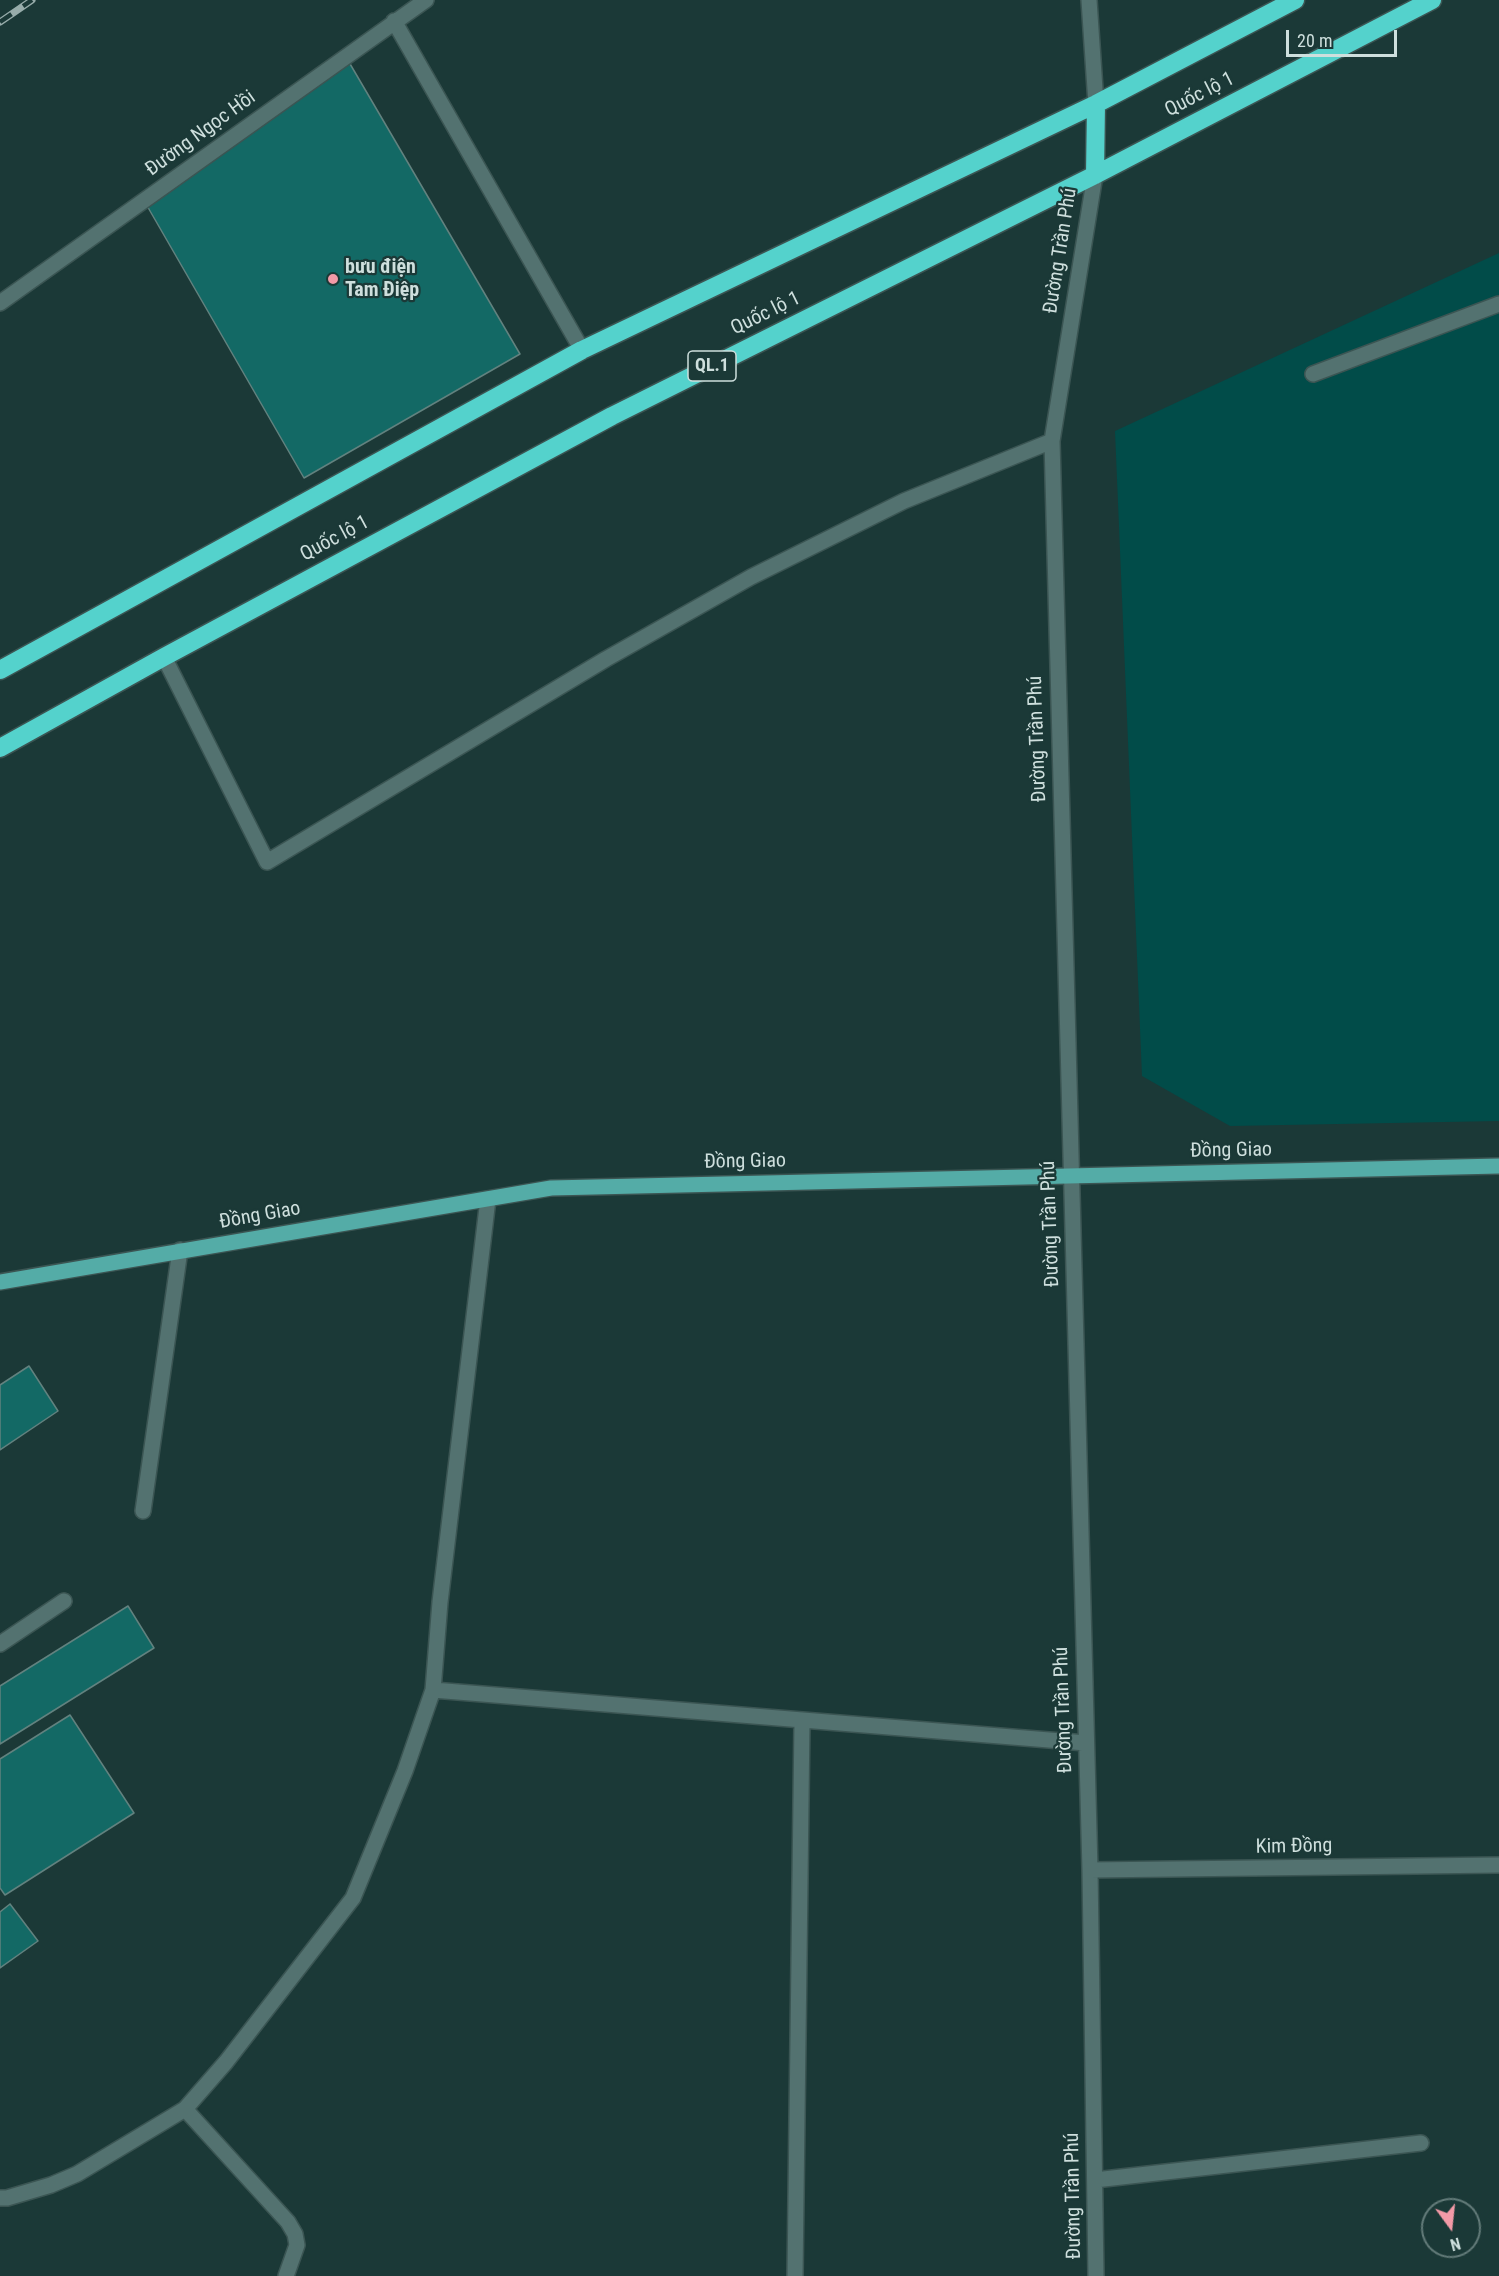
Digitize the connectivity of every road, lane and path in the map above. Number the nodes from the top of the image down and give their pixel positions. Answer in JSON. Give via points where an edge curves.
{"nodes":[{"id":1,"x":426,"y":0,"type":"edge"},
{"id":2,"x":1089,"y":0,"type":"edge"},
{"id":3,"x":1295,"y":0,"type":"edge"},
{"id":4,"x":1432,"y":0,"type":"edge"},
{"id":5,"x":394,"y":21,"type":"junction"},
{"id":6,"x":1096,"y":104,"type":"junction"},
{"id":7,"x":1095,"y":175,"type":"junction"},
{"id":8,"x":0,"y":303,"type":"edge"},
{"id":9,"x":1499,"y":304,"type":"edge"},
{"id":10,"x":582,"y":350,"type":"junction"},
{"id":11,"x":1313,"y":374,"type":"dead end"},
{"id":12,"x":1052,"y":441,"type":"junction"},
{"id":13,"x":164,"y":657,"type":"junction"},
{"id":14,"x":0,"y":670,"type":"edge"},
{"id":15,"x":0,"y":748,"type":"edge"},
{"id":16,"x":1499,"y":1166,"type":"edge"},
{"id":17,"x":1071,"y":1176,"type":"junction"},
{"id":18,"x":488,"y":1198,"type":"junction"},
{"id":19,"x":180,"y":1250,"type":"junction"},
{"id":20,"x":0,"y":1282,"type":"edge"},
{"id":21,"x":143,"y":1512,"type":"dead end"},
{"id":22,"x":64,"y":1601,"type":"dead end"},
{"id":23,"x":0,"y":1644,"type":"edge"},
{"id":24,"x":433,"y":1690,"type":"junction"},
{"id":25,"x":802,"y":1721,"type":"junction"},
{"id":26,"x":1086,"y":1743,"type":"junction"},
{"id":27,"x":1499,"y":1865,"type":"edge"},
{"id":28,"x":1090,"y":1870,"type":"junction"},
{"id":29,"x":185,"y":2109,"type":"junction"},
{"id":30,"x":1421,"y":2143,"type":"dead end"},
{"id":31,"x":1095,"y":2180,"type":"junction"},
{"id":32,"x":0,"y":2198,"type":"edge"},
{"id":33,"x":286,"y":2276,"type":"edge"},
{"id":34,"x":795,"y":2276,"type":"edge"},
{"id":35,"x":1096,"y":2276,"type":"edge"}],
"edges":[{"from":1,"to":5,"type":"street","name":"Đường Ngọc Hồi"},
{"from":2,"to":6,"type":"street"},
{"from":3,"to":6,"type":"highway","name":"Quốc lộ 1"},
{"from":4,"to":7,"type":"highway","name":"Quốc lộ 1","number":"QL.1"},
{"from":5,"to":8,"type":"street","name":"Đường Ngọc Hồi"},
{"from":5,"to":10,"type":"street"},
{"from":6,"to":7,"type":"highway"},
{"from":6,"to":10,"type":"highway","name":"Quốc lộ 1"},
{"from":7,"to":12,"type":"street","name":"Đường Trần Phú"},
{"from":7,"to":13,"type":"highway","name":"Quốc lộ 1","number":"QL.1","via":[[612,416]]},
{"from":9,"to":11,"type":"street"},
{"from":10,"to":14,"type":"highway","name":"Quốc lộ 1"},
{"from":12,"to":13,"type":"street","via":[[904,501],[751,577],[267,862]]},
{"from":12,"to":17,"type":"street","name":"Đường Trần Phú"},
{"from":13,"to":15,"type":"highway","name":"Quốc lộ 1","number":"QL.1"},
{"from":16,"to":17,"type":"main road","name":"Đồng Giao"},
{"from":17,"to":18,"type":"main road","name":"Đồng Giao","via":[[551,1188]]},
{"from":17,"to":26,"type":"street","name":"Đường Trần Phú"},
{"from":18,"to":19,"type":"main road","name":"Đồng Giao"},
{"from":18,"to":24,"type":"street"},
{"from":19,"to":20,"type":"main road","name":"Đồng Giao"},
{"from":19,"to":21,"type":"street"},
{"from":22,"to":23,"type":"street"},
{"from":24,"to":25,"type":"street"},
{"from":24,"to":29,"type":"street","via":[[353,1898]]},
{"from":25,"to":26,"type":"street"},
{"from":25,"to":34,"type":"street"},
{"from":26,"to":28,"type":"street","name":"Đường Trần Phú"},
{"from":27,"to":28,"type":"street","name":"Kim Đồng"},
{"from":28,"to":31,"type":"street","name":"Đường Trần Phú"},
{"from":29,"to":32,"type":"street","via":[[77,2174]]},
{"from":29,"to":33,"type":"street","via":[[288,2222],[297,2245]]},
{"from":30,"to":31,"type":"street"},
{"from":31,"to":35,"type":"street","name":"Đường Trần Phú"}]}
